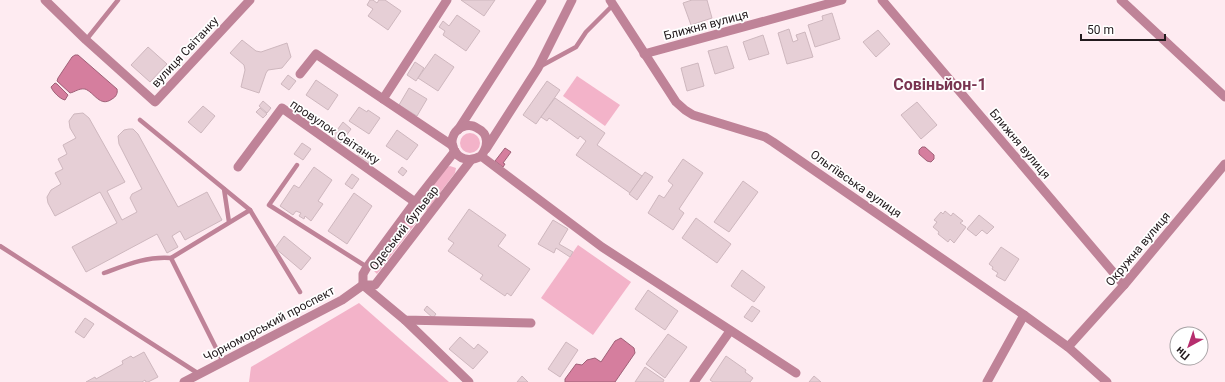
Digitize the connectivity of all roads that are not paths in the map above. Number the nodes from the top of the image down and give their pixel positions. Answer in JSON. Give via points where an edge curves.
{"nodes":[{"id":1,"x":45,"y":0,"type":"edge"},
{"id":2,"x":118,"y":0,"type":"edge"},
{"id":3,"x":250,"y":0,"type":"edge"},
{"id":4,"x":447,"y":0,"type":"edge"},
{"id":5,"x":542,"y":0,"type":"edge"},
{"id":6,"x":572,"y":0,"type":"edge"},
{"id":7,"x":842,"y":0,"type":"edge"},
{"id":8,"x":882,"y":0,"type":"edge"},
{"id":9,"x":1121,"y":0,"type":"edge"},
{"id":10,"x":612,"y":3,"type":"edge"},
{"id":11,"x":86,"y":40,"type":"junction"},
{"id":12,"x":644,"y":54,"type":"junction"},
{"id":13,"x":538,"y":68,"type":"junction"},
{"id":14,"x":300,"y":74,"type":"dead end"},
{"id":15,"x":1225,"y":97,"type":"edge"},
{"id":16,"x":383,"y":99,"type":"junction"},
{"id":17,"x":140,"y":120,"type":"dead end"},
{"id":18,"x":461,"y":128,"type":"junction"},
{"id":19,"x":484,"y":149,"type":"junction"},
{"id":20,"x":456,"y":151,"type":"junction"},
{"id":21,"x":471,"y":160,"type":"junction"},
{"id":22,"x":1225,"y":164,"type":"edge"},
{"id":23,"x":297,"y":165,"type":"dead end"},
{"id":24,"x":238,"y":167,"type":"dead end"},
{"id":25,"x":224,"y":189,"type":"junction"},
{"id":26,"x":415,"y":202,"type":"junction"},
{"id":27,"x":250,"y":210,"type":"junction"},
{"id":28,"x":229,"y":222,"type":"junction"},
{"id":29,"x":0,"y":246,"type":"edge"},
{"id":30,"x":170,"y":258,"type":"junction"},
{"id":31,"x":367,"y":267,"type":"junction"},
{"id":32,"x":104,"y":273,"type":"dead end"},
{"id":33,"x":363,"y":285,"type":"junction"},
{"id":34,"x":1124,"y":285,"type":"junction"},
{"id":35,"x":300,"y":292,"type":"dead end"},
{"id":36,"x":1024,"y":315,"type":"junction"},
{"id":37,"x":405,"y":320,"type":"junction"},
{"id":38,"x":531,"y":323,"type":"dead end"},
{"id":39,"x":730,"y":331,"type":"junction"},
{"id":40,"x":1068,"y":347,"type":"junction"},
{"id":41,"x":223,"y":362,"type":"junction"},
{"id":42,"x":796,"y":373,"type":"dead end"},
{"id":43,"x":198,"y":374,"type":"junction"},
{"id":44,"x":184,"y":382,"type":"edge"},
{"id":45,"x":469,"y":382,"type":"edge"},
{"id":46,"x":694,"y":382,"type":"edge"},
{"id":47,"x":988,"y":382,"type":"edge"},
{"id":48,"x":1107,"y":382,"type":"edge"}],
"edges":[{"from":1,"to":11,"type":"street"},
{"from":2,"to":11,"type":"lane"},
{"from":3,"to":11,"type":"street","name":"вулиця Світанку","via":[[155,102]]},
{"from":4,"to":16,"type":"street"},
{"from":5,"to":18,"type":"street","name":"Одеський бульвар"},
{"from":6,"to":13,"type":"street"},
{"from":7,"to":12,"type":"street","name":"Ближня вулиця"},
{"from":8,"to":34,"type":"street","name":"Ближня вулиця"},
{"from":9,"to":15,"type":"street"},
{"from":10,"to":12,"type":"street","name":"Ольгіївська вулиця"},
{"from":10,"to":13,"type":"lane","via":[[576,47]]},
{"from":12,"to":36,"type":"street","name":"Ольгіївська вулиця","via":[[676,102],[685,110],[693,115],[765,137]]},
{"from":13,"to":19,"type":"street"},
{"from":14,"to":16,"type":"street","via":[[316,54]]},
{"from":16,"to":20,"type":"street"},
{"from":17,"to":25,"type":"lane"},
{"from":18,"to":19,"type":"street","via":[[479,128],[484,134]]},
{"from":18,"to":20,"type":"street","name":"Одеський бульвар","via":[[453,140]]},
{"from":19,"to":21,"type":"street"},
{"from":19,"to":39,"type":"street","via":[[602,247]]},
{"from":20,"to":21,"type":"street"},
{"from":20,"to":26,"type":"street","name":"Одеський бульвар"},
{"from":21,"to":33,"type":"street","name":"Одеський бульвар","via":[[375,284]]},
{"from":22,"to":34,"type":"street","name":"Окружна вулиця"},
{"from":23,"to":31,"type":"lane","via":[[269,205]]},
{"from":24,"to":26,"type":"street","name":"провулок Світанку","via":[[282,108]]},
{"from":25,"to":27,"type":"lane"},
{"from":25,"to":28,"type":"lane"},
{"from":26,"to":31,"type":"street","name":"Одеський бульвар"},
{"from":27,"to":28,"type":"lane"},
{"from":27,"to":35,"type":"lane"},
{"from":28,"to":30,"type":"lane"},
{"from":29,"to":43,"type":"lane"},
{"from":30,"to":32,"type":"lane","via":[[159,257],[138,261]]},
{"from":30,"to":41,"type":"lane"},
{"from":31,"to":33,"type":"street","name":"Одеський бульвар","via":[[363,274]]},
{"from":33,"to":37,"type":"street"},
{"from":33,"to":41,"type":"street","name":"Чорноморський проспект","via":[[342,300]]},
{"from":34,"to":40,"type":"street","name":"Окружна вулиця"},
{"from":36,"to":40,"type":"street","name":"Ольгіївська вулиця"},
{"from":36,"to":47,"type":"street"},
{"from":37,"to":38,"type":"street"},
{"from":37,"to":45,"type":"street"},
{"from":39,"to":42,"type":"street"},
{"from":39,"to":46,"type":"street"},
{"from":40,"to":48,"type":"street","name":"Ольгіївська вулиця"},
{"from":41,"to":43,"type":"street","name":"Чорноморський проспект"},
{"from":43,"to":44,"type":"street","name":"Чорноморський проспект"}]}
